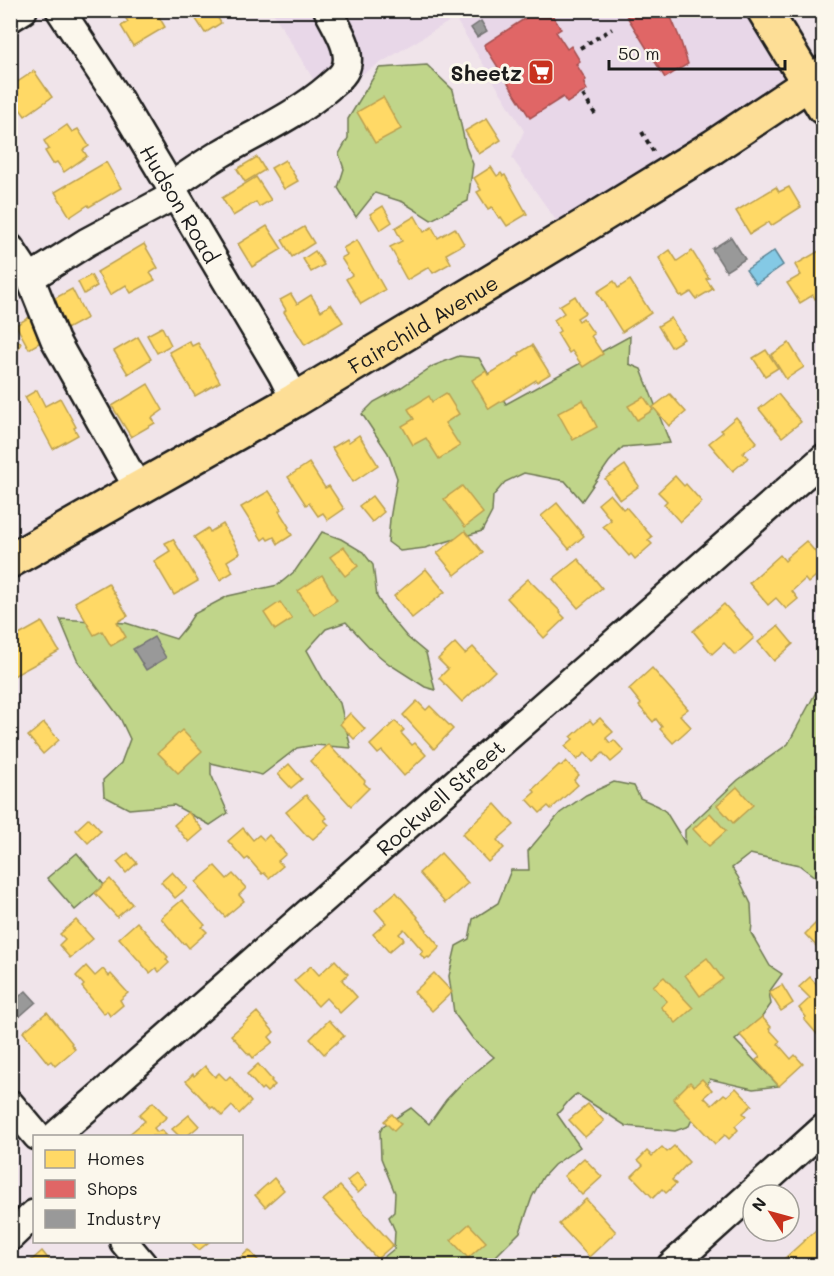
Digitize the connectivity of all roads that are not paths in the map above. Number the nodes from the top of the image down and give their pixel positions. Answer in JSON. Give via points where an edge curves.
{"nodes":[{"id":1,"x":23,"y":10,"type":"edge"},
{"id":2,"x":60,"y":10,"type":"edge"},
{"id":3,"x":328,"y":10,"type":"edge"},
{"id":4,"x":764,"y":10,"type":"edge"},
{"id":5,"x":10,"y":18,"type":"edge"},
{"id":6,"x":819,"y":88,"type":"edge"},
{"id":7,"x":172,"y":191,"type":"junction"},
{"id":8,"x":10,"y":248,"type":"edge"},
{"id":9,"x":30,"y":278,"type":"junction"},
{"id":10,"x":295,"y":400,"type":"junction"},
{"id":11,"x":822,"y":463,"type":"edge"},
{"id":12,"x":138,"y":488,"type":"junction"},
{"id":13,"x":10,"y":561,"type":"edge"},
{"id":14,"x":10,"y":1104,"type":"edge"},
{"id":15,"x":824,"y":1128,"type":"edge"},
{"id":16,"x":35,"y":1135,"type":"edge"},
{"id":17,"x":58,"y":1135,"type":"edge"},
{"id":18,"x":33,"y":1215,"type":"edge"},
{"id":19,"x":10,"y":1237,"type":"edge"},
{"id":20,"x":125,"y":1243,"type":"edge"},
{"id":21,"x":144,"y":1266,"type":"edge"},
{"id":22,"x":671,"y":1266,"type":"edge"}],
"edges":[{"from":1,"to":5,"type":"street"},
{"from":2,"to":7,"type":"street","name":"Hudson Road"},
{"from":3,"to":7,"type":"street","via":[[348,54],[345,70],[336,81],[296,110],[217,156]]},
{"from":4,"to":6,"type":"main road"},
{"from":6,"to":10,"type":"main road","name":"Fairchild Avenue","via":[[713,147]]},
{"from":7,"to":9,"type":"street"},
{"from":7,"to":10,"type":"street","name":"Hudson Road"},
{"from":8,"to":9,"type":"street"},
{"from":9,"to":12,"type":"street","via":[[55,340]]},
{"from":10,"to":12,"type":"main road","name":"Fairchild Avenue"},
{"from":11,"to":17,"type":"street","name":"Rockwell Street"},
{"from":12,"to":13,"type":"main road","name":"Fairchild Avenue"},
{"from":14,"to":16,"type":"street"},
{"from":15,"to":22,"type":"street"},
{"from":18,"to":19,"type":"street"},
{"from":20,"to":21,"type":"street"}]}
